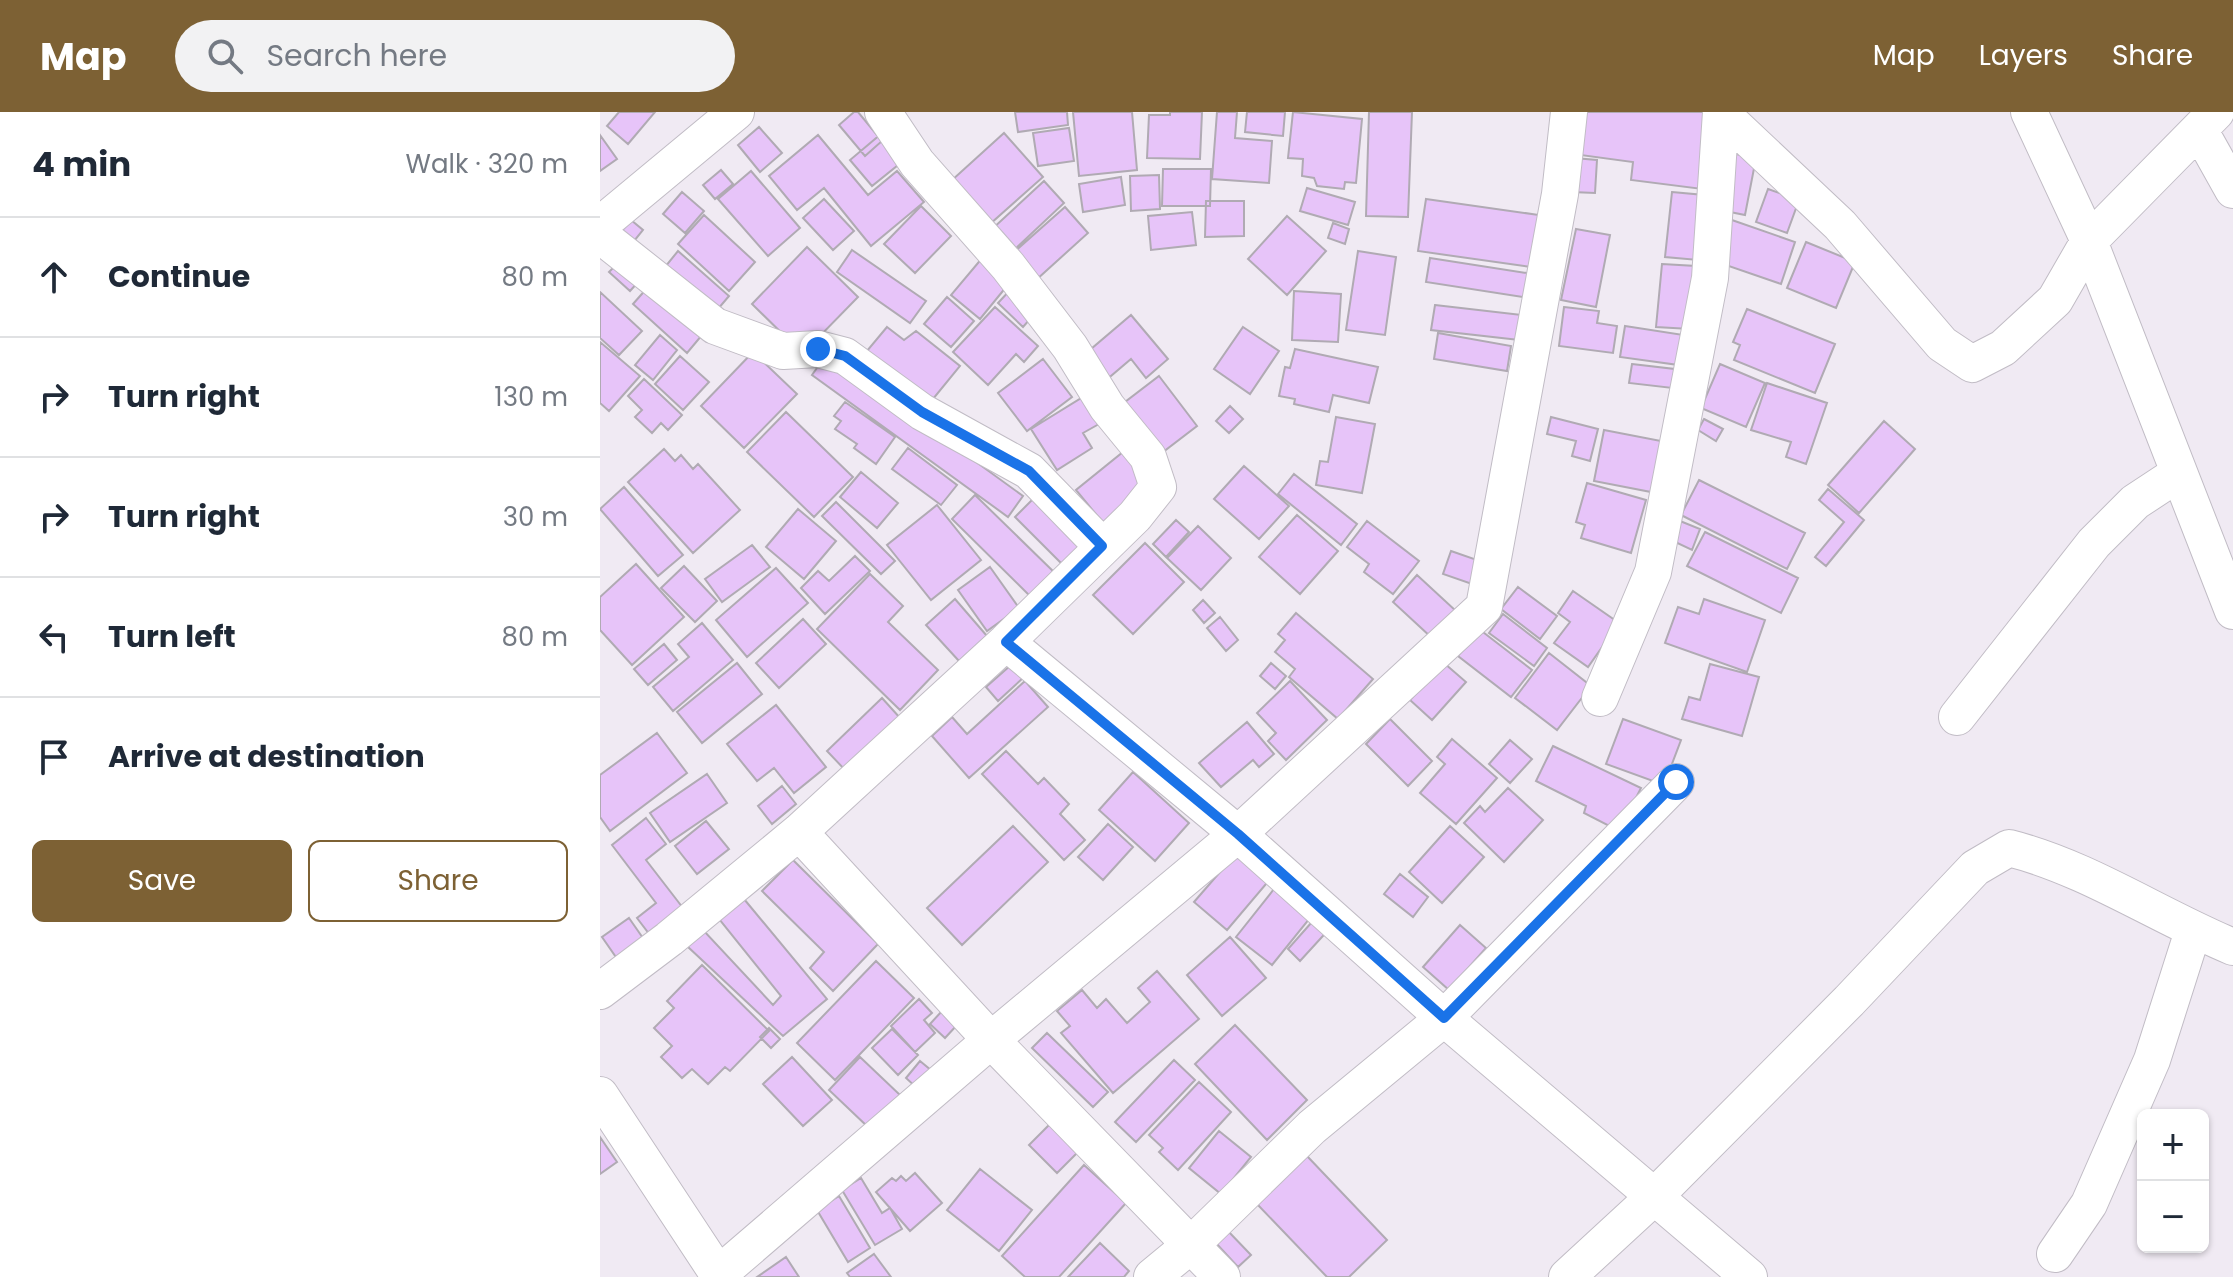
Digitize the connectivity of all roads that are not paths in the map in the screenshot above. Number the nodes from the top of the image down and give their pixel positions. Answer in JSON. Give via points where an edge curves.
{"nodes":[{"id":1,"x":736,"y":112,"type":"edge"},
{"id":2,"x":883,"y":112,"type":"edge"},
{"id":3,"x":1569,"y":112,"type":"edge"},
{"id":4,"x":2029,"y":112,"type":"edge"},
{"id":5,"x":1721,"y":113,"type":"edge"},
{"id":6,"x":2208,"y":122,"type":"edge"},
{"id":7,"x":2233,"y":190,"type":"edge"},
{"id":8,"x":600,"y":225,"type":"edge"},
{"id":9,"x":600,"y":235,"type":"edge"},
{"id":10,"x":2089,"y":241,"type":"junction"},
{"id":11,"x":2179,"y":473,"type":"junction"},
{"id":12,"x":1102,"y":546,"type":"junction"},
{"id":13,"x":2233,"y":611,"type":"edge"},
{"id":14,"x":1006,"y":642,"type":"junction"},
{"id":15,"x":1600,"y":698,"type":"dead end"},
{"id":16,"x":1957,"y":717,"type":"dead end"},
{"id":17,"x":1676,"y":782,"type":"dead end"},
{"id":18,"x":799,"y":832,"type":"junction"},
{"id":19,"x":1238,"y":834,"type":"junction"},
{"id":20,"x":2193,"y":931,"type":"junction"},
{"id":21,"x":2233,"y":947,"type":"edge"},
{"id":22,"x":600,"y":991,"type":"edge"},
{"id":23,"x":1444,"y":1018,"type":"junction"},
{"id":24,"x":991,"y":1040,"type":"junction"},
{"id":25,"x":600,"y":1095,"type":"edge"},
{"id":26,"x":1656,"y":1195,"type":"junction"},
{"id":27,"x":1192,"y":1244,"type":"junction"},
{"id":28,"x":2055,"y":1254,"type":"dead end"},
{"id":29,"x":719,"y":1276,"type":"edge"},
{"id":30,"x":1152,"y":1277,"type":"edge"},
{"id":31,"x":1222,"y":1277,"type":"edge"},
{"id":32,"x":1567,"y":1277,"type":"edge"},
{"id":33,"x":1749,"y":1277,"type":"edge"}],
"edges":[{"from":1,"to":8,"type":"street"},
{"from":2,"to":12,"type":"street","via":[[917,163],[1008,266],[1148,457],[1158,487]]},
{"from":3,"to":19,"type":"street","via":[[1560,194],[1484,607]]},
{"from":4,"to":10,"type":"street"},
{"from":5,"to":10,"type":"street","via":[[1840,225],[1942,344],[1972,364],[2003,348],[2055,300]]},
{"from":5,"to":15,"type":"street","via":[[1710,278],[1653,572]]},
{"from":6,"to":7,"type":"street"},
{"from":6,"to":10,"type":"street"},
{"from":9,"to":12,"type":"street","via":[[715,326],[783,351],[818,349],[845,356],[922,412],[1029,471]]},
{"from":10,"to":11,"type":"street"},
{"from":11,"to":13,"type":"street"},
{"from":11,"to":16,"type":"street","via":[[2135,502],[2094,543]]},
{"from":12,"to":14,"type":"street"},
{"from":14,"to":18,"type":"street"},
{"from":14,"to":19,"type":"street"},
{"from":17,"to":23,"type":"street"},
{"from":18,"to":22,"type":"street"},
{"from":18,"to":24,"type":"street"},
{"from":19,"to":23,"type":"street"},
{"from":19,"to":24,"type":"street"},
{"from":20,"to":21,"type":"street"},
{"from":20,"to":26,"type":"street","via":[[2048,858],[2009,848],[1975,868]]},
{"from":20,"to":28,"type":"street","via":[[2152,1060],[2089,1204]]},
{"from":23,"to":26,"type":"street"},
{"from":23,"to":27,"type":"street","via":[[1312,1127]]},
{"from":24,"to":27,"type":"street"},
{"from":24,"to":29,"type":"street"},
{"from":25,"to":29,"type":"street"},
{"from":26,"to":32,"type":"street"},
{"from":26,"to":33,"type":"street"},
{"from":27,"to":30,"type":"street"},
{"from":27,"to":31,"type":"street"}]}
